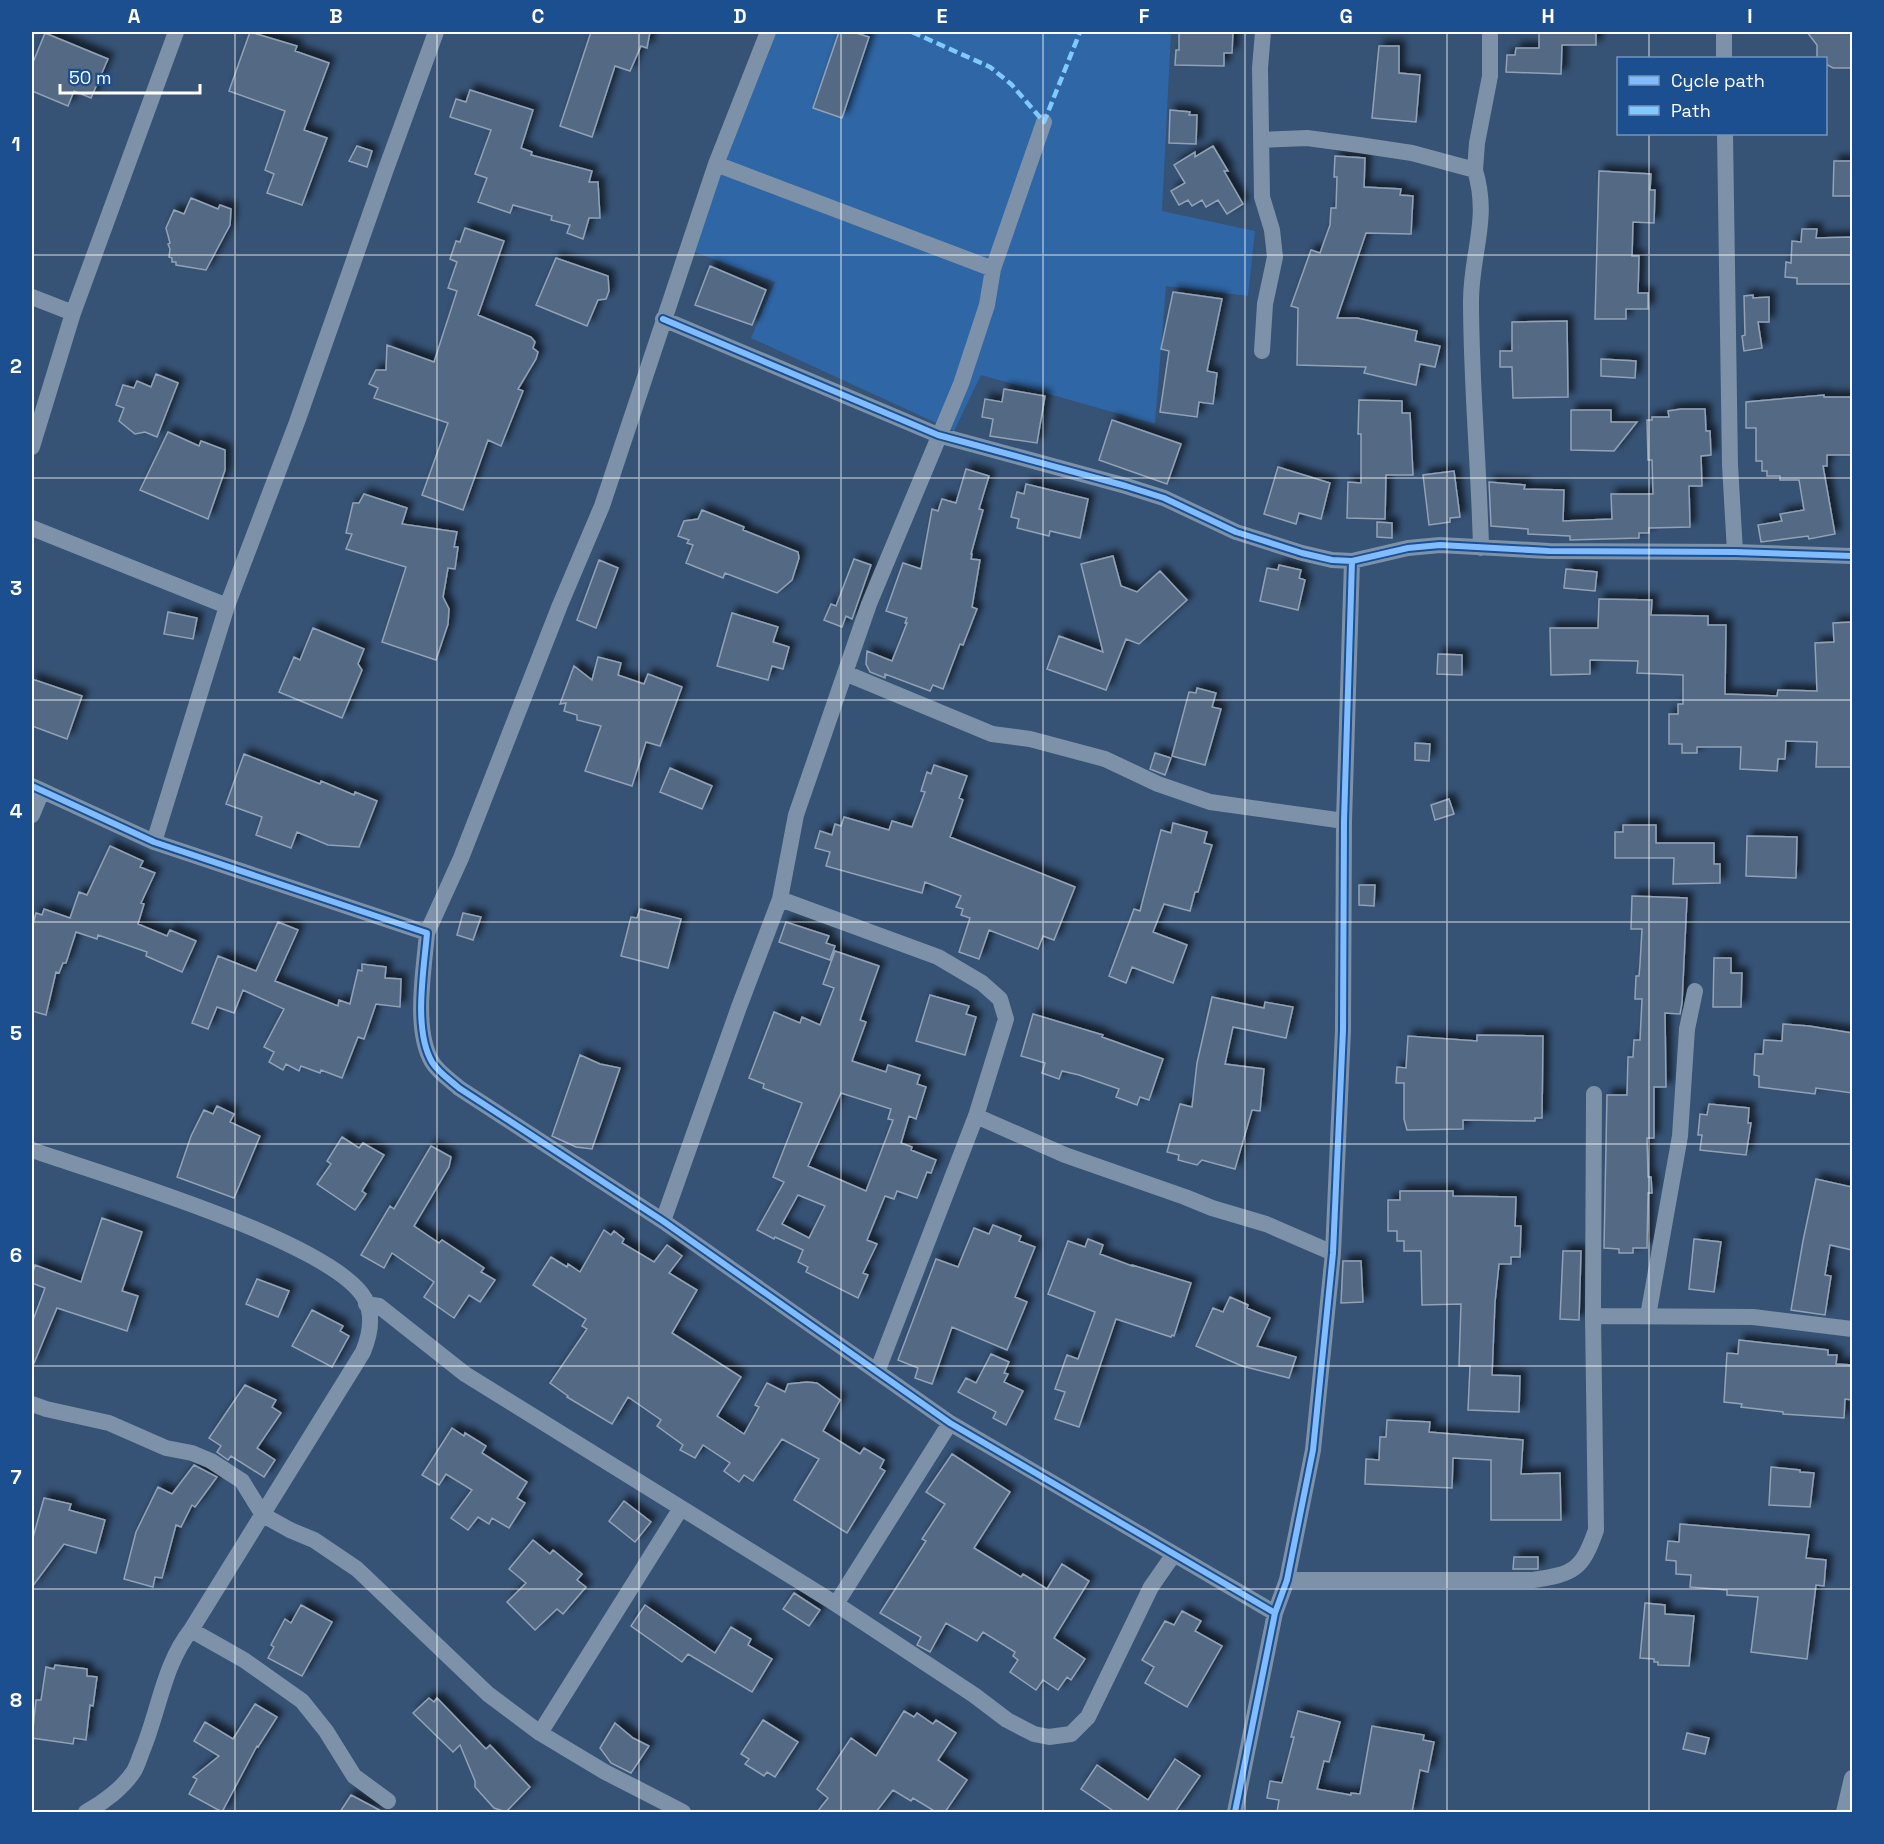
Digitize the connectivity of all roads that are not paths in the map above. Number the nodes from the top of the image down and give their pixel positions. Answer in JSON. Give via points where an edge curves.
{"nodes":[{"id":1,"x":176,"y":32,"type":"edge"},
{"id":2,"x":436,"y":32,"type":"edge"},
{"id":3,"x":768,"y":32,"type":"edge"},
{"id":4,"x":1263,"y":32,"type":"edge"},
{"id":5,"x":1490,"y":32,"type":"edge"},
{"id":6,"x":1724,"y":32,"type":"edge"},
{"id":7,"x":1724,"y":57,"type":"edge"},
{"id":8,"x":1044,"y":122,"type":"dead end"},
{"id":9,"x":1725,"y":135,"type":"edge"},
{"id":10,"x":1261,"y":140,"type":"junction"},
{"id":11,"x":716,"y":164,"type":"junction"},
{"id":12,"x":1475,"y":170,"type":"junction"},
{"id":13,"x":993,"y":269,"type":"junction"},
{"id":14,"x":32,"y":297,"type":"edge"},
{"id":15,"x":73,"y":313,"type":"junction"},
{"id":16,"x":663,"y":319,"type":"junction"},
{"id":17,"x":1262,"y":351,"type":"dead end"},
{"id":18,"x":938,"y":435,"type":"junction"},
{"id":19,"x":32,"y":447,"type":"edge"},
{"id":20,"x":32,"y":528,"type":"edge"},
{"id":21,"x":1481,"y":548,"type":"junction"},
{"id":22,"x":1735,"y":552,"type":"junction"},
{"id":23,"x":1852,"y":556,"type":"edge"},
{"id":24,"x":1352,"y":561,"type":"junction"},
{"id":25,"x":227,"y":606,"type":"junction"},
{"id":26,"x":845,"y":673,"type":"junction"},
{"id":27,"x":37,"y":788,"type":"edge"},
{"id":28,"x":32,"y":815,"type":"edge"},
{"id":29,"x":1344,"y":821,"type":"junction"},
{"id":30,"x":154,"y":842,"type":"junction"},
{"id":31,"x":780,"y":899,"type":"junction"},
{"id":32,"x":427,"y":933,"type":"junction"},
{"id":33,"x":1695,"y":992,"type":"dead end"},
{"id":34,"x":1594,"y":1094,"type":"dead end"},
{"id":35,"x":976,"y":1116,"type":"junction"},
{"id":36,"x":32,"y":1150,"type":"edge"},
{"id":37,"x":663,"y":1221,"type":"junction"},
{"id":38,"x":1333,"y":1253,"type":"junction"},
{"id":39,"x":366,"y":1304,"type":"junction"},
{"id":40,"x":1593,"y":1316,"type":"junction"},
{"id":41,"x":1648,"y":1316,"type":"junction"},
{"id":42,"x":1852,"y":1329,"type":"edge"},
{"id":43,"x":877,"y":1372,"type":"junction"},
{"id":44,"x":32,"y":1404,"type":"edge"},
{"id":45,"x":950,"y":1423,"type":"junction"},
{"id":46,"x":681,"y":1508,"type":"junction"},
{"id":47,"x":263,"y":1515,"type":"junction"},
{"id":48,"x":1174,"y":1554,"type":"junction"},
{"id":49,"x":1287,"y":1580,"type":"junction"},
{"id":50,"x":836,"y":1604,"type":"junction"},
{"id":51,"x":1275,"y":1613,"type":"junction"},
{"id":52,"x":191,"y":1630,"type":"junction"},
{"id":53,"x":540,"y":1733,"type":"junction"},
{"id":54,"x":1852,"y":1778,"type":"edge"},
{"id":55,"x":388,"y":1802,"type":"dead end"},
{"id":56,"x":86,"y":1812,"type":"edge"},
{"id":57,"x":683,"y":1812,"type":"edge"},
{"id":58,"x":1235,"y":1812,"type":"edge"},
{"id":59,"x":1844,"y":1812,"type":"edge"}],
"edges":[{"from":1,"to":15,"type":"street"},
{"from":2,"to":25,"type":"street"},
{"from":3,"to":11,"type":"street"},
{"from":4,"to":10,"type":"street"},
{"from":5,"to":12,"type":"street","via":[[1490,76]]},
{"from":6,"to":7,"type":"street"},
{"from":8,"to":13,"type":"street"},
{"from":9,"to":22,"type":"street"},
{"from":10,"to":12,"type":"street","via":[[1307,138],[1359,145],[1412,153]]},
{"from":10,"to":17,"type":"street","via":[[1262,197],[1275,257],[1265,304]]},
{"from":11,"to":13,"type":"street"},
{"from":11,"to":16,"type":"street"},
{"from":12,"to":21,"type":"street","via":[[1482,211],[1471,298]]},
{"from":13,"to":18,"type":"street","via":[[987,304],[961,384]]},
{"from":14,"to":15,"type":"street"},
{"from":15,"to":19,"type":"street"},
{"from":16,"to":18,"type":"street"},
{"from":16,"to":32,"type":"street","via":[[602,506],[461,858]]},
{"from":18,"to":24,"type":"street","via":[[1164,498],[1236,532],[1302,553]]},
{"from":18,"to":26,"type":"street"},
{"from":20,"to":25,"type":"street"},
{"from":21,"to":22,"type":"street"},
{"from":21,"to":24,"type":"street","via":[[1407,548]]},
{"from":22,"to":23,"type":"street"},
{"from":24,"to":29,"type":"street"},
{"from":25,"to":30,"type":"street"},
{"from":26,"to":29,"type":"street","via":[[992,734],[1030,739],[1105,759],[1210,802]]},
{"from":26,"to":31,"type":"street","via":[[796,815]]},
{"from":27,"to":28,"type":"street"},
{"from":27,"to":30,"type":"street"},
{"from":29,"to":38,"type":"street","via":[[1343,1030]]},
{"from":30,"to":32,"type":"street"},
{"from":31,"to":35,"type":"street","via":[[938,957],[982,982],[1000,999],[1006,1018]]},
{"from":31,"to":37,"type":"street"},
{"from":32,"to":37,"type":"street","via":[[422,1019],[424,1044],[433,1064],[459,1088]]},
{"from":33,"to":41,"type":"street","via":[[1687,1029],[1680,1136]]},
{"from":34,"to":40,"type":"street"},
{"from":35,"to":38,"type":"street","via":[[1065,1155],[1266,1224]]},
{"from":35,"to":43,"type":"street"},
{"from":36,"to":39,"type":"street","via":[[231,1218],[327,1265],[353,1284]]},
{"from":37,"to":43,"type":"street"},
{"from":38,"to":49,"type":"street","via":[[1313,1450]]},
{"from":39,"to":46,"type":"street","via":[[379,1306],[465,1374]]},
{"from":39,"to":47,"type":"street","via":[[370,1334],[363,1352]]},
{"from":40,"to":41,"type":"street"},
{"from":40,"to":49,"type":"street","via":[[1596,1530],[1587,1555],[1573,1569],[1559,1576],[1533,1580]]},
{"from":41,"to":42,"type":"street","via":[[1753,1317]]},
{"from":43,"to":45,"type":"street"},
{"from":44,"to":47,"type":"street","via":[[109,1423],[166,1448],[211,1461],[242,1481]]},
{"from":45,"to":48,"type":"street"},
{"from":45,"to":50,"type":"street"},
{"from":46,"to":50,"type":"street"},
{"from":46,"to":53,"type":"street"},
{"from":47,"to":52,"type":"street"},
{"from":47,"to":53,"type":"street","via":[[314,1540],[357,1569],[488,1694]]},
{"from":48,"to":50,"type":"street","via":[[1151,1587],[1088,1717],[1071,1734],[1062,1737],[1034,1734],[1007,1720]]},
{"from":48,"to":51,"type":"street"},
{"from":49,"to":51,"type":"street"},
{"from":51,"to":58,"type":"street"},
{"from":52,"to":55,"type":"street","via":[[244,1660],[302,1701],[354,1776]]},
{"from":52,"to":56,"type":"street","via":[[180,1644],[167,1676],[134,1771],[102,1804]]},
{"from":53,"to":57,"type":"street"},
{"from":54,"to":59,"type":"street"}]}
